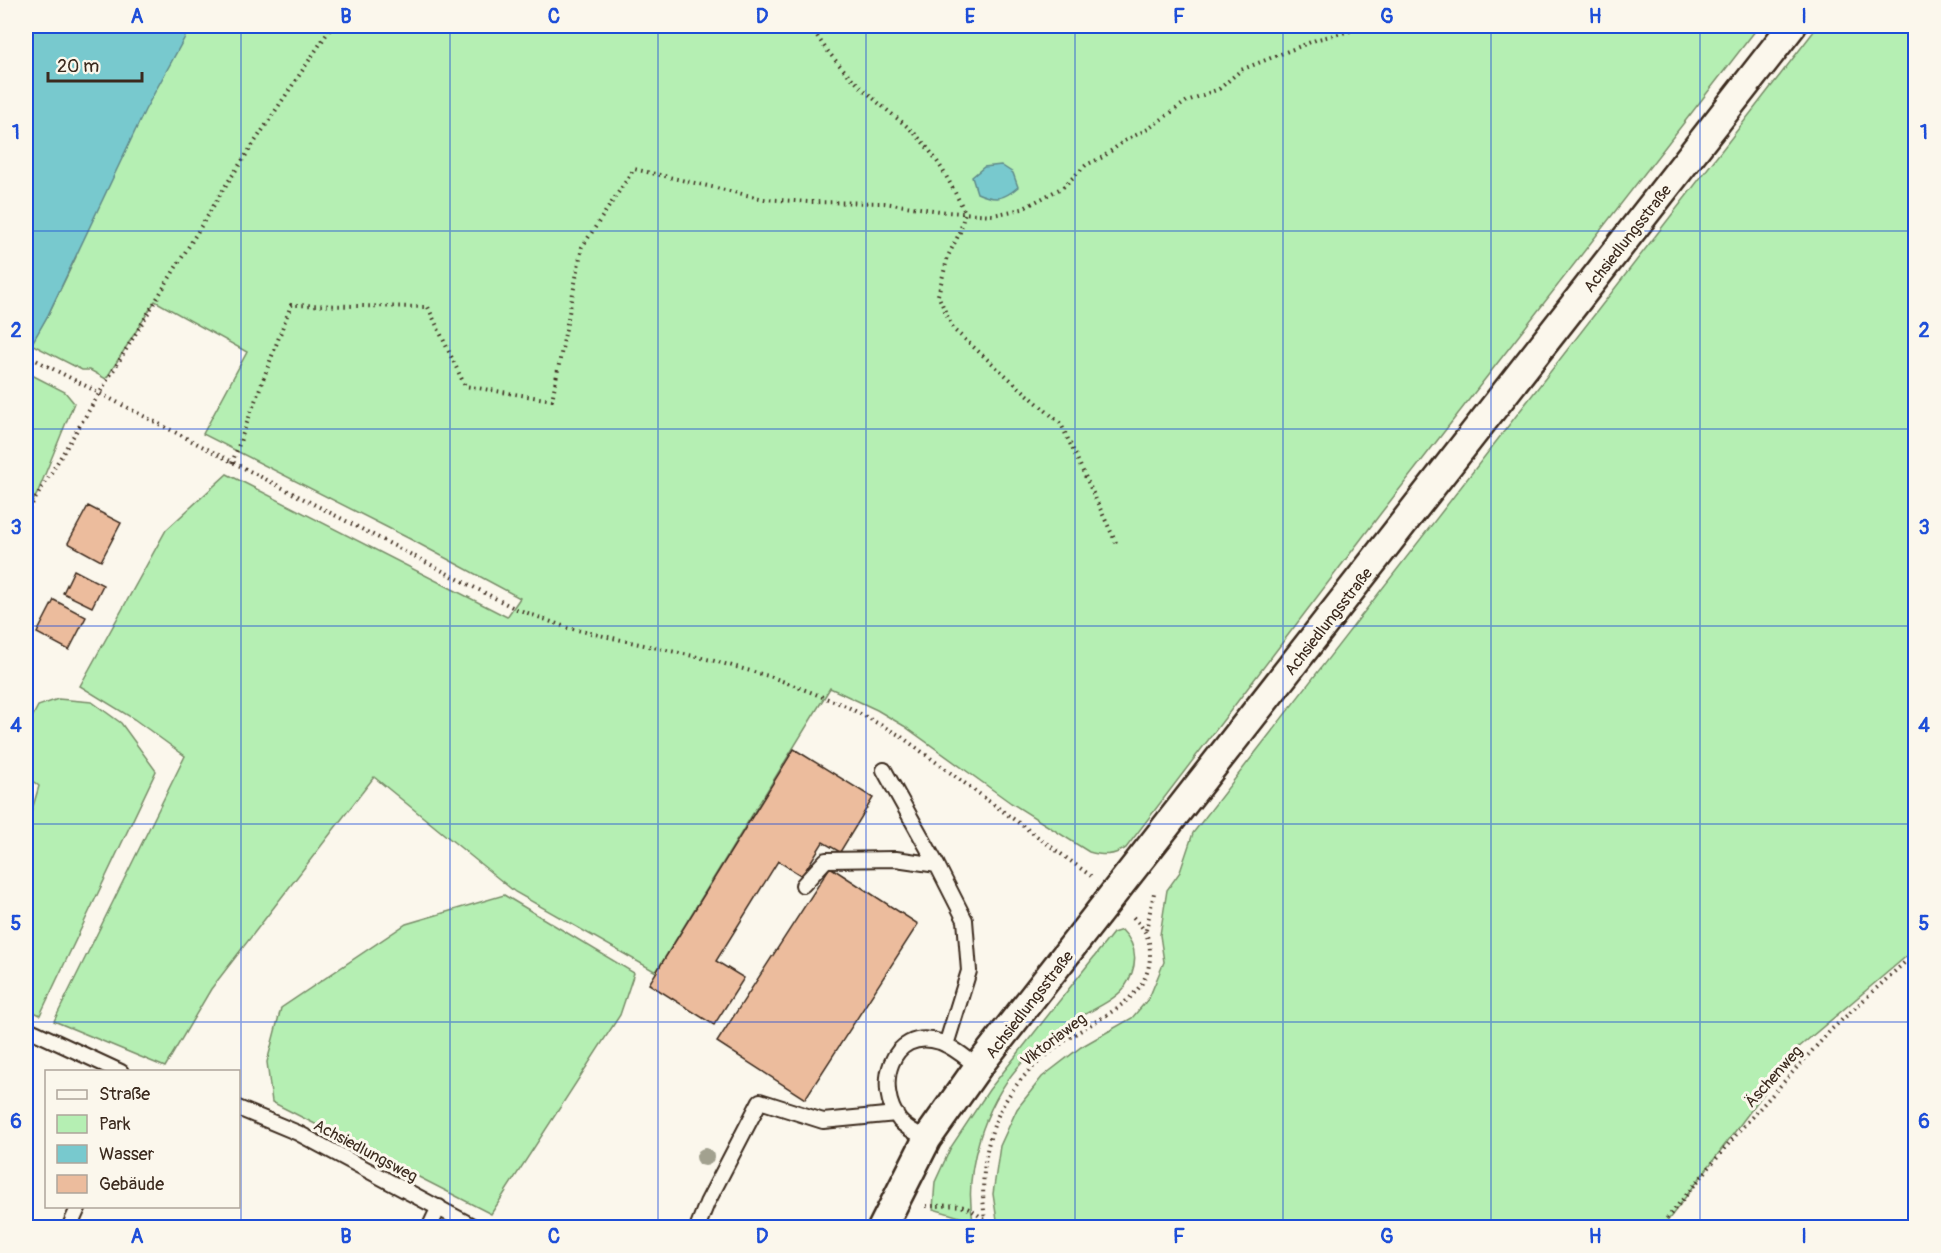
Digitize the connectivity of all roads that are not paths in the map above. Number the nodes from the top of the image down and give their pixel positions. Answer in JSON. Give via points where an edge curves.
{"nodes":[{"id":1,"x":1792,"y":26,"type":"edge"},
{"id":2,"x":884,"y":770,"type":"dead end"},
{"id":3,"x":937,"y":865,"type":"junction"},
{"id":4,"x":803,"y":885,"type":"dead end"},
{"id":5,"x":26,"y":1028,"type":"edge"},
{"id":6,"x":946,"y":1045,"type":"junction"},
{"id":7,"x":978,"y":1067,"type":"junction"},
{"id":8,"x":119,"y":1070,"type":"edge"},
{"id":9,"x":240,"y":1109,"type":"edge"},
{"id":10,"x":896,"y":1114,"type":"junction"},
{"id":11,"x":927,"y":1139,"type":"junction"},
{"id":12,"x":439,"y":1207,"type":"junction"},
{"id":13,"x":78,"y":1208,"type":"edge"},
{"id":14,"x":69,"y":1227,"type":"edge"},
{"id":15,"x":429,"y":1227,"type":"edge"},
{"id":16,"x":476,"y":1227,"type":"edge"},
{"id":17,"x":697,"y":1227,"type":"edge"},
{"id":18,"x":882,"y":1227,"type":"edge"}],
"edges":[{"from":1,"to":7,"type":"street","name":"Achsiedlungsstraße"},
{"from":2,"to":3,"type":"lane"},
{"from":3,"to":4,"type":"lane","via":[[896,859],[826,860]]},
{"from":3,"to":6,"type":"lane","via":[[965,920],[969,971]]},
{"from":5,"to":8,"type":"lane"},
{"from":6,"to":7,"type":"lane"},
{"from":6,"to":10,"type":"lane","via":[[926,1040],[911,1042],[898,1051],[888,1068],[886,1085]]},
{"from":7,"to":11,"type":"street","name":"Achsiedlungsstraße"},
{"from":9,"to":12,"type":"lane","name":"Achsiedlungsweg","via":[[298,1133]]},
{"from":10,"to":11,"type":"lane","via":[[910,1130]]},
{"from":10,"to":17,"type":"lane","via":[[823,1120],[760,1101]]},
{"from":11,"to":18,"type":"street","name":"Achsiedlungsstraße"},
{"from":12,"to":15,"type":"lane"},
{"from":12,"to":16,"type":"lane","name":"Achsiedlungsweg"},
{"from":13,"to":14,"type":"lane"}]}
